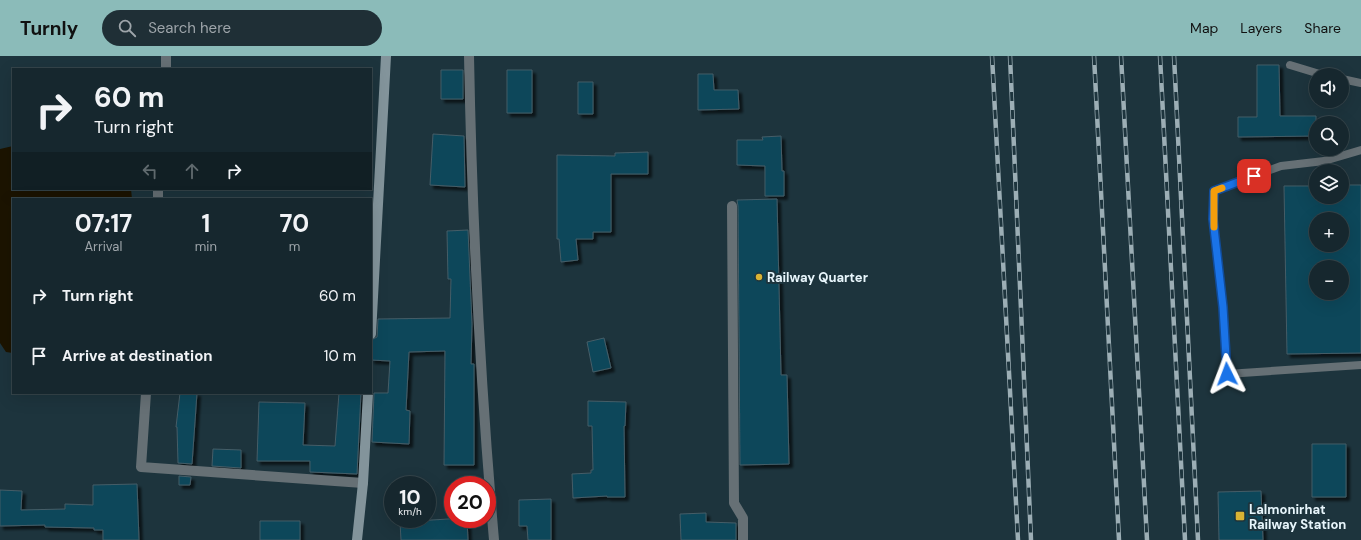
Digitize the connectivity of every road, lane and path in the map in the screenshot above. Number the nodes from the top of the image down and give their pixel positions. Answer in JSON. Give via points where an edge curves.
{"nodes":[{"id":1,"x":166,"y":56,"type":"edge"},
{"id":2,"x":386,"y":56,"type":"edge"},
{"id":3,"x":469,"y":56,"type":"edge"},
{"id":4,"x":1290,"y":65,"type":"dead end"},
{"id":5,"x":166,"y":68,"type":"edge"},
{"id":6,"x":1309,"y":71,"type":"edge"},
{"id":7,"x":1349,"y":80,"type":"edge"},
{"id":8,"x":1361,"y":83,"type":"edge"},
{"id":9,"x":1361,"y":150,"type":"edge"},
{"id":10,"x":732,"y":206,"type":"dead end"},
{"id":11,"x":372,"y":315,"type":"edge"},
{"id":12,"x":1361,"y":365,"type":"edge"},
{"id":13,"x":146,"y":394,"type":"edge"},
{"id":14,"x":368,"y":394,"type":"edge"},
{"id":15,"x":362,"y":483,"type":"junction"},
{"id":16,"x":357,"y":540,"type":"edge"},
{"id":17,"x":494,"y":540,"type":"edge"},
{"id":18,"x":743,"y":540,"type":"edge"}],
"edges":[{"from":1,"to":5,"type":"street"},
{"from":2,"to":11,"type":"main road"},
{"from":3,"to":17,"type":"street","via":[[479,323]]},
{"from":4,"to":6,"type":"lane"},
{"from":7,"to":8,"type":"lane"},
{"from":9,"to":12,"type":"lane","via":[[1324,161],[1281,166],[1214,191],[1213,219],[1223,307],[1227,374]]},
{"from":10,"to":18,"type":"street","via":[[734,503],[743,518]]},
{"from":13,"to":15,"type":"street","via":[[141,467]]},
{"from":14,"to":15,"type":"main road"},
{"from":15,"to":16,"type":"main road"}]}
